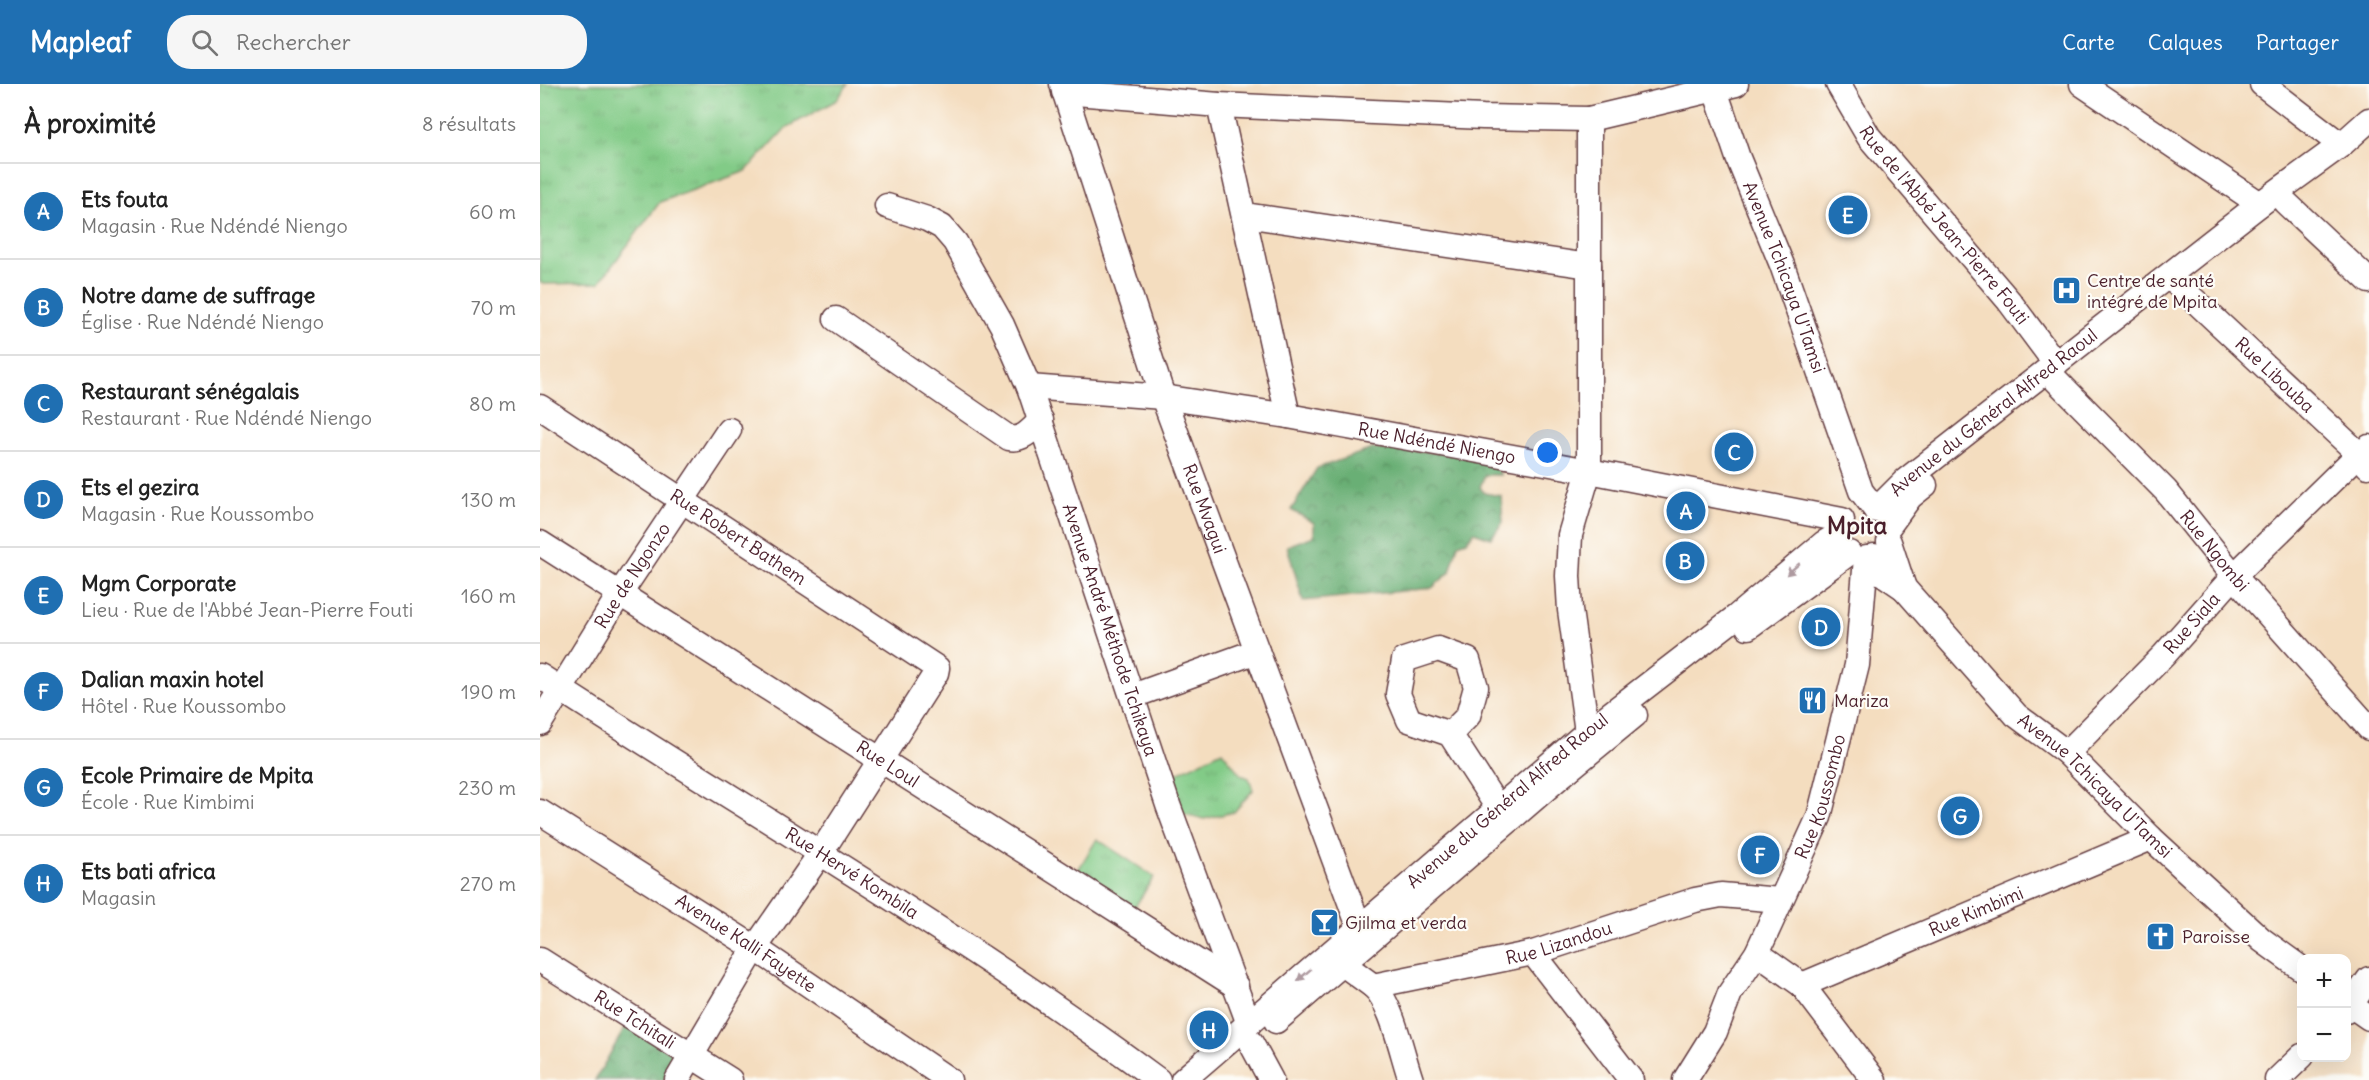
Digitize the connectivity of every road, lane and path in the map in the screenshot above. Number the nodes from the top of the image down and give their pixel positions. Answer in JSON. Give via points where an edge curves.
{"nodes":[{"id":1,"x":1838,"y":84,"type":"edge"},
{"id":2,"x":2082,"y":84,"type":"edge"},
{"id":3,"x":2262,"y":84,"type":"edge"},
{"id":4,"x":1721,"y":86,"type":"edge"},
{"id":5,"x":1063,"y":88,"type":"edge"},
{"id":6,"x":2106,"y":91,"type":"edge"},
{"id":7,"x":1219,"y":105,"type":"junction"},
{"id":8,"x":1588,"y":119,"type":"junction"},
{"id":9,"x":2369,"y":120,"type":"edge"},
{"id":10,"x":2369,"y":136,"type":"edge"},
{"id":11,"x":2341,"y":145,"type":"junction"},
{"id":12,"x":2285,"y":202,"type":"junction"},
{"id":13,"x":2260,"y":204,"type":"junction"},
{"id":14,"x":886,"y":206,"type":"dead end"},
{"id":15,"x":1245,"y":215,"type":"junction"},
{"id":16,"x":1589,"y":266,"type":"junction"},
{"id":17,"x":2369,"y":281,"type":"edge"},
{"id":18,"x":2178,"y":285,"type":"junction"},
{"id":19,"x":836,"y":319,"type":"dead end"},
{"id":20,"x":2055,"y":371,"type":"junction"},
{"id":21,"x":1029,"y":387,"type":"junction"},
{"id":22,"x":1163,"y":397,"type":"junction"},
{"id":23,"x":540,"y":407,"type":"edge"},
{"id":24,"x":1288,"y":416,"type":"junction"},
{"id":25,"x":1041,"y":420,"type":"junction"},
{"id":26,"x":729,"y":430,"type":"dead end"},
{"id":27,"x":2366,"y":456,"type":"edge"},
{"id":28,"x":1589,"y":471,"type":"junction"},
{"id":29,"x":1855,"y":473,"type":"junction"},
{"id":30,"x":1905,"y":481,"type":"junction"},
{"id":31,"x":681,"y":500,"type":"junction"},
{"id":32,"x":1865,"y":532,"type":"junction"},
{"id":33,"x":540,"y":543,"type":"edge"},
{"id":34,"x":2234,"y":576,"type":"junction"},
{"id":35,"x":619,"y":595,"type":"junction"},
{"id":36,"x":1257,"y":651,"type":"junction"},
{"id":37,"x":540,"y":676,"type":"edge"},
{"id":38,"x":561,"y":690,"type":"junction"},
{"id":39,"x":1133,"y":696,"type":"junction"},
{"id":40,"x":2366,"y":718,"type":"edge"},
{"id":41,"x":540,"y":723,"type":"edge"},
{"id":42,"x":1587,"y":732,"type":"junction"},
{"id":43,"x":1450,"y":734,"type":"dead end"},
{"id":44,"x":2067,"y":753,"type":"junction"},
{"id":45,"x":880,"y":759,"type":"junction"},
{"id":46,"x":1498,"y":808,"type":"junction"},
{"id":47,"x":540,"y":812,"type":"edge"},
{"id":48,"x":2151,"y":838,"type":"junction"},
{"id":49,"x":820,"y":854,"type":"junction"},
{"id":50,"x":1780,"y":900,"type":"junction"},
{"id":51,"x":1359,"y":929,"type":"junction"},
{"id":52,"x":755,"y":948,"type":"junction"},
{"id":53,"x":1533,"y":953,"type":"junction"},
{"id":54,"x":1756,"y":953,"type":"junction"},
{"id":55,"x":540,"y":960,"type":"edge"},
{"id":56,"x":1342,"y":964,"type":"junction"},
{"id":57,"x":2297,"y":966,"type":"edge"},
{"id":58,"x":2369,"y":979,"type":"edge"},
{"id":59,"x":1803,"y":985,"type":"junction"},
{"id":60,"x":1236,"y":986,"type":"junction"},
{"id":61,"x":1373,"y":987,"type":"junction"},
{"id":62,"x":2353,"y":1009,"type":"edge"},
{"id":63,"x":1250,"y":1034,"type":"junction"},
{"id":64,"x":691,"y":1055,"type":"junction"},
{"id":65,"x":2297,"y":1060,"type":"edge"},
{"id":66,"x":677,"y":1080,"type":"edge"},
{"id":67,"x":730,"y":1080,"type":"edge"},
{"id":68,"x":949,"y":1080,"type":"edge"},
{"id":69,"x":1158,"y":1080,"type":"edge"},
{"id":70,"x":1183,"y":1080,"type":"edge"},
{"id":71,"x":1209,"y":1080,"type":"edge"},
{"id":72,"x":1271,"y":1080,"type":"edge"},
{"id":73,"x":1411,"y":1080,"type":"edge"},
{"id":74,"x":1631,"y":1080,"type":"edge"},
{"id":75,"x":1685,"y":1080,"type":"edge"},
{"id":76,"x":1874,"y":1080,"type":"edge"},
{"id":77,"x":2277,"y":1080,"type":"edge"}],
"edges":[{"from":1,"to":20,"type":"street","name":"Rue de l'Abbé Jean-Pierre Fouti","via":[[1869,137],[2009,301]]},
{"from":2,"to":6,"type":"street"},
{"from":3,"to":11,"type":"street"},
{"from":4,"to":8,"type":"street"},
{"from":4,"to":29,"type":"street","name":"Avenue Tchicaya U'Tamsi","via":[[1738,158],[1782,265]]},
{"from":5,"to":7,"type":"street"},
{"from":5,"to":22,"type":"street","name":"Rue Mvagui"},
{"from":6,"to":13,"type":"street"},
{"from":7,"to":8,"type":"street"},
{"from":7,"to":15,"type":"street"},
{"from":8,"to":16,"type":"street"},
{"from":9,"to":11,"type":"street","name":"Avenue du Général Alfred Raoul"},
{"from":10,"to":12,"type":"street"},
{"from":11,"to":13,"type":"street","name":"Avenue du Général Alfred Raoul"},
{"from":12,"to":17,"type":"street"},
{"from":12,"to":18,"type":"street"},
{"from":13,"to":20,"type":"street","name":"Avenue du Général Alfred Raoul"},
{"from":14,"to":21,"type":"street","name":"Avenue André Méthode Tchikaya","via":[[927,219],[942,227],[955,242],[1002,325]]},
{"from":15,"to":16,"type":"street"},
{"from":15,"to":24,"type":"street"},
{"from":16,"to":28,"type":"street"},
{"from":18,"to":20,"type":"street"},
{"from":18,"to":27,"type":"street","name":"Rue Libouba"},
{"from":19,"to":25,"type":"street","via":[[1009,438],[1020,438]]},
{"from":20,"to":30,"type":"street","name":"Avenue du Général Alfred Raoul"},
{"from":20,"to":32,"type":"street"},
{"from":20,"to":34,"type":"street","name":"Rue Ngombi","via":[[2062,389],[2166,490]]},
{"from":21,"to":22,"type":"street","name":"Rue Ndéndé Niengo"},
{"from":21,"to":25,"type":"street","name":"Avenue André Méthode Tchikaya"},
{"from":22,"to":24,"type":"street","name":"Rue Ndéndé Niengo"},
{"from":22,"to":36,"type":"street","name":"Rue Mvagui"},
{"from":23,"to":31,"type":"street","name":"Rue Robert Bathem"},
{"from":24,"to":28,"type":"street","name":"Rue Ndéndé Niengo"},
{"from":25,"to":39,"type":"street","name":"Avenue André Méthode Tchikaya"},
{"from":26,"to":31,"type":"street","name":"Rue de Ngonzo"},
{"from":27,"to":34,"type":"street","name":"Rue Siala"},
{"from":28,"to":32,"type":"street","name":"Rue Ndéndé Niengo"},
{"from":28,"to":42,"type":"street","via":[[1570,535],[1568,576]]},
{"from":29,"to":30,"type":"street","via":[[1865,481]]},
{"from":29,"to":32,"type":"street","name":"Avenue Tchicaya U'Tamsi","via":[[1861,490]]},
{"from":30,"to":32,"type":"street","name":"Avenue du Général Alfred Raoul"},
{"from":31,"to":35,"type":"street","name":"Rue de Ngonzo"},
{"from":31,"to":45,"type":"street","name":"Rue Robert Bathem","via":[[937,668]]},
{"from":32,"to":42,"type":"street","name":"Avenue du Général Alfred Raoul","one_way":true,"via":[[1824,543]]},
{"from":32,"to":44,"type":"street","name":"Avenue Tchicaya U'Tamsi","via":[[1882,573],[1904,588],[2016,715]]},
{"from":32,"to":50,"type":"street","name":"Rue Koussombo","via":[[1857,665],[1834,766],[1819,817]]},
{"from":32,"to":56,"type":"street","name":"Avenue du Général Alfred Raoul","via":[[1594,748]]},
{"from":33,"to":35,"type":"street","name":"Rue Loul"},
{"from":34,"to":40,"type":"street","name":"Rue Ngombi"},
{"from":34,"to":44,"type":"street","name":"Rue Siala","via":[[2164,655]]},
{"from":35,"to":38,"type":"street","name":"Rue de Ngonzo"},
{"from":35,"to":45,"type":"street","name":"Rue Loul"},
{"from":36,"to":39,"type":"street"},
{"from":36,"to":51,"type":"street","name":"Rue Mvagui"},
{"from":37,"to":38,"type":"street","name":"Rue Hervé Kombila"},
{"from":38,"to":41,"type":"street","name":"Rue de Ngonzo"},
{"from":38,"to":49,"type":"street","name":"Rue Hervé Kombila"},
{"from":39,"to":60,"type":"street","name":"Avenue André Méthode Tchikaya","via":[[1168,805]]},
{"from":42,"to":46,"type":"street","name":"Avenue du Général Alfred Raoul"},
{"from":43,"to":46,"type":"street"},
{"from":44,"to":48,"type":"street","name":"Avenue Tchicaya U'Tamsi"},
{"from":45,"to":49,"type":"street"},
{"from":45,"to":60,"type":"street","name":"Rue Loul"},
{"from":46,"to":51,"type":"street","name":"Avenue du Général Alfred Raoul"},
{"from":47,"to":52,"type":"street","name":"Avenue Kalli Fayette"},
{"from":48,"to":57,"type":"street","name":"Avenue Tchicaya U'Tamsi","via":[[2262,940]]},
{"from":48,"to":59,"type":"street","name":"Rue Kimbimi"},
{"from":49,"to":52,"type":"street"},
{"from":49,"to":69,"type":"street","name":"Rue Hervé Kombila","via":[[1000,968]]},
{"from":50,"to":53,"type":"street","name":"Rue Lizandou","via":[[1721,895],[1695,900]]},
{"from":50,"to":54,"type":"street","name":"Rue Koussombo"},
{"from":51,"to":63,"type":"street","name":"Avenue du Général Alfred Raoul","one_way":true},
{"from":52,"to":64,"type":"street"},
{"from":52,"to":68,"type":"street","name":"Avenue Kalli Fayette"},
{"from":53,"to":61,"type":"street","name":"Rue Lizandou"},
{"from":53,"to":74,"type":"street"},
{"from":54,"to":59,"type":"street"},
{"from":54,"to":75,"type":"street","name":"Rue Koussombo","via":[[1730,993],[1715,1032]]},
{"from":55,"to":64,"type":"street","name":"Rue Tchitali"},
{"from":56,"to":61,"type":"street"},
{"from":56,"to":63,"type":"street","name":"Avenue du Général Alfred Raoul"},
{"from":58,"to":62,"type":"street"},
{"from":59,"to":76,"type":"street"},
{"from":60,"to":63,"type":"street","name":"Avenue André Méthode Tchikaya"},
{"from":61,"to":73,"type":"street","via":[[1382,994],[1389,1010]]},
{"from":63,"to":70,"type":"street","name":"Avenue du Général Alfred Raoul"},
{"from":63,"to":71,"type":"street","name":"Avenue du Général Alfred Raoul"},
{"from":63,"to":72,"type":"street","name":"Avenue André Méthode Tchikaya"},
{"from":64,"to":66,"type":"street"},
{"from":64,"to":67,"type":"street","name":"Rue Tchitali"},
{"from":65,"to":77,"type":"street"}]}
